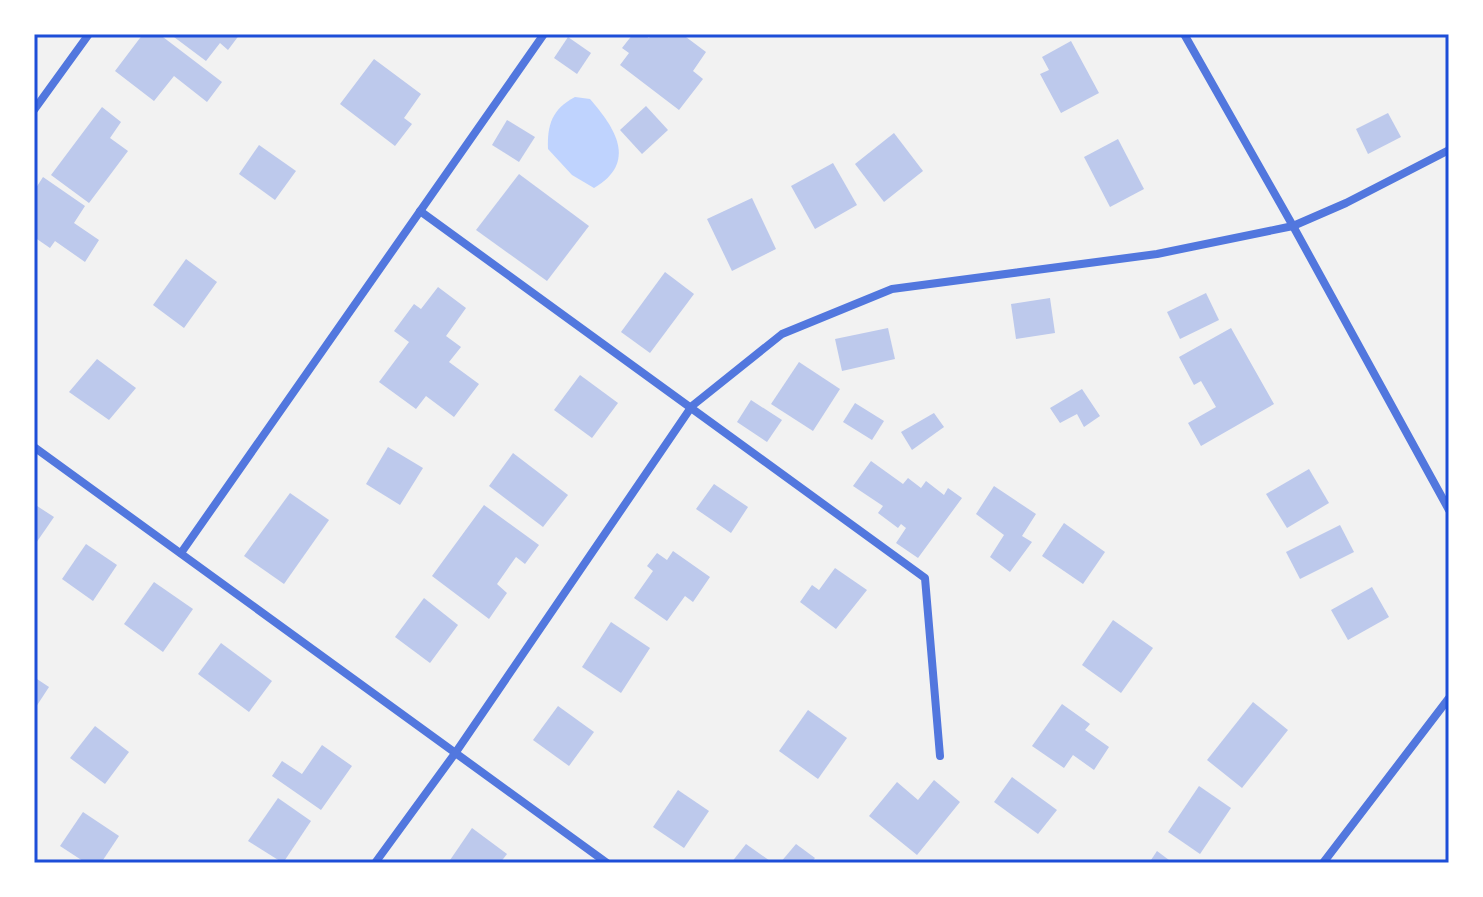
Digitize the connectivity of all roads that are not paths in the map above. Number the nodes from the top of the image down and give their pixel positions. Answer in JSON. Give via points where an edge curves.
{"nodes":[{"id":1,"x":89,"y":34,"type":"edge"},
{"id":2,"x":544,"y":34,"type":"edge"},
{"id":3,"x":1184,"y":34,"type":"edge"},
{"id":4,"x":34,"y":110,"type":"edge"},
{"id":5,"x":1449,"y":150,"type":"edge"},
{"id":6,"x":420,"y":211,"type":"junction"},
{"id":7,"x":1293,"y":226,"type":"junction"},
{"id":8,"x":692,"y":406,"type":"junction"},
{"id":9,"x":34,"y":447,"type":"edge"},
{"id":10,"x":1449,"y":510,"type":"edge"},
{"id":11,"x":181,"y":553,"type":"junction"},
{"id":12,"x":1449,"y":698,"type":"edge"},
{"id":13,"x":456,"y":752,"type":"junction"},
{"id":14,"x":940,"y":756,"type":"dead end"},
{"id":15,"x":375,"y":863,"type":"edge"},
{"id":16,"x":607,"y":863,"type":"edge"},
{"id":17,"x":1323,"y":863,"type":"edge"}],
"edges":[{"from":1,"to":4,"type":"street"},
{"from":2,"to":6,"type":"street"},
{"from":3,"to":7,"type":"street"},
{"from":5,"to":7,"type":"street"},
{"from":6,"to":8,"type":"street"},
{"from":6,"to":11,"type":"street"},
{"from":7,"to":8,"type":"street","via":[[1157,254],[892,289],[782,334]]},
{"from":7,"to":10,"type":"street"},
{"from":8,"to":13,"type":"street"},
{"from":8,"to":14,"type":"street","via":[[925,578]]},
{"from":9,"to":11,"type":"street"},
{"from":11,"to":13,"type":"street"},
{"from":12,"to":17,"type":"street"},
{"from":13,"to":15,"type":"street"},
{"from":13,"to":16,"type":"street"}]}
